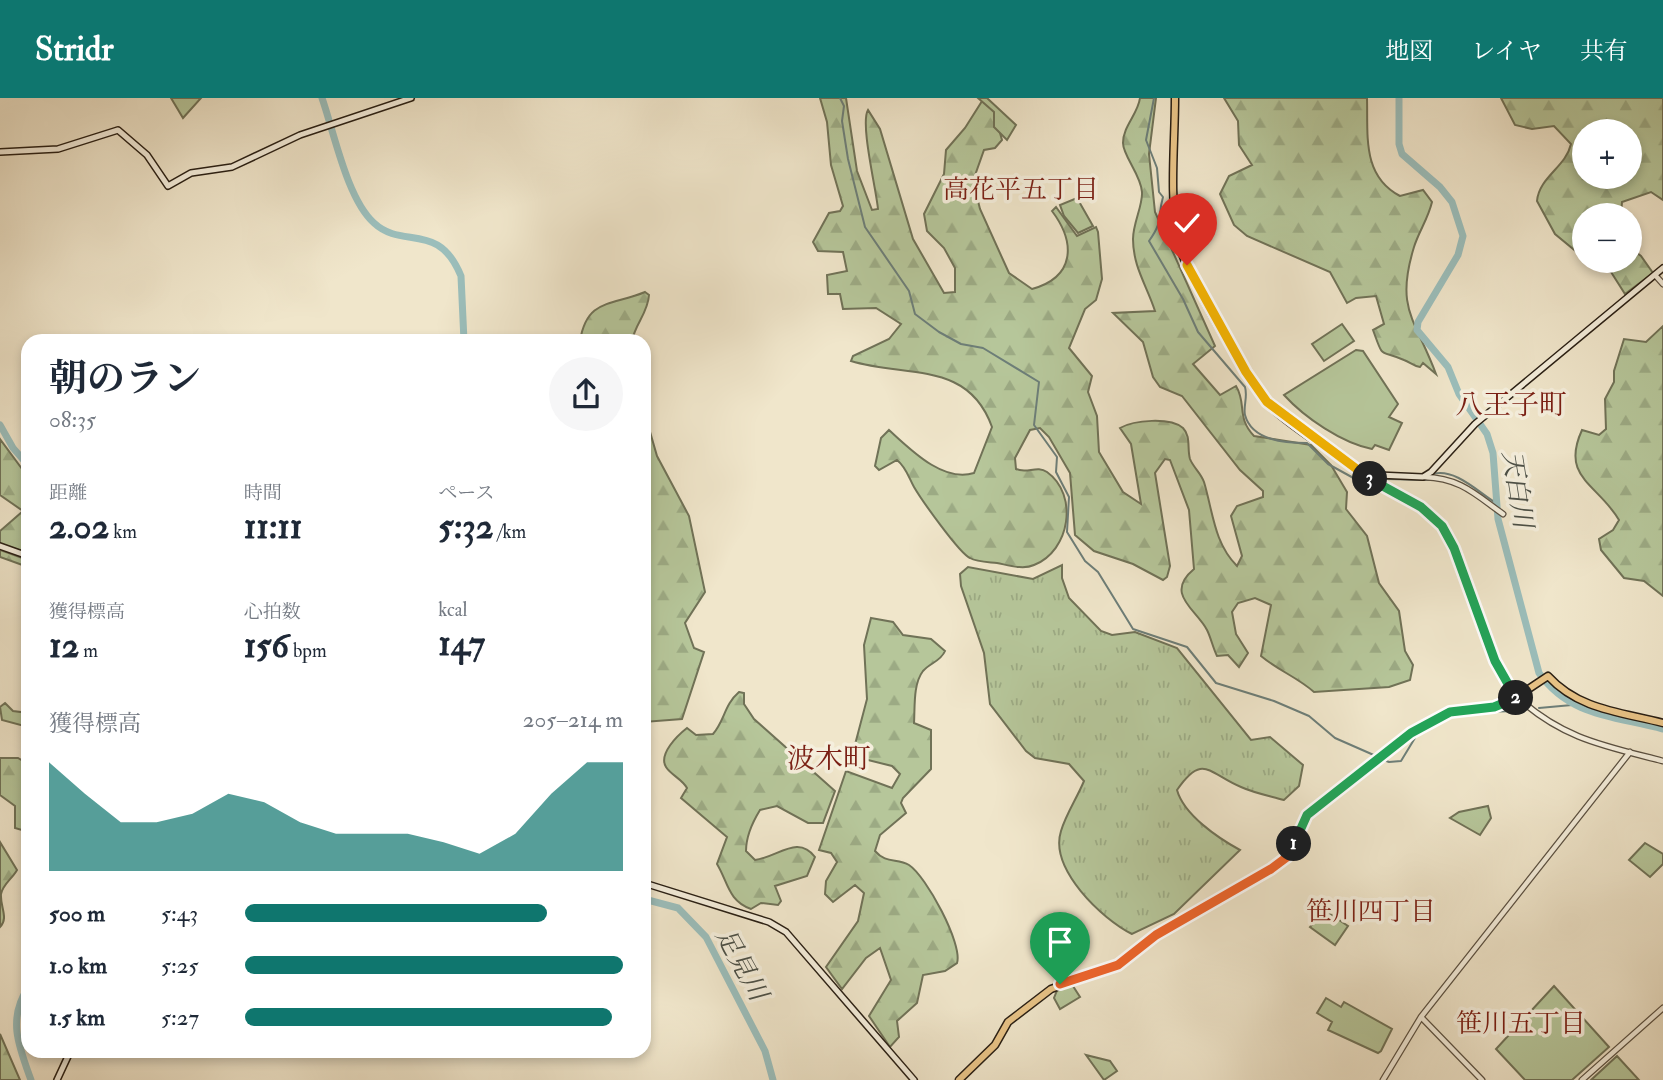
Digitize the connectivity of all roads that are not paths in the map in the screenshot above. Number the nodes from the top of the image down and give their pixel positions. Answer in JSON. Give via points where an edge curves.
{"nodes":[{"id":1,"x":411,"y":98,"type":"edge"},
{"id":2,"x":1175,"y":98,"type":"edge"},
{"id":3,"x":0,"y":152,"type":"edge"},
{"id":4,"x":1663,"y":268,"type":"edge"},
{"id":5,"x":1655,"y":275,"type":"junction"},
{"id":6,"x":1663,"y":284,"type":"edge"},
{"id":7,"x":1423,"y":477,"type":"junction"},
{"id":8,"x":1373,"y":481,"type":"junction"},
{"id":9,"x":1503,"y":514,"type":"dead end"},
{"id":10,"x":0,"y":546,"type":"edge"},
{"id":11,"x":21,"y":554,"type":"edge"},
{"id":12,"x":1517,"y":697,"type":"junction"},
{"id":13,"x":1663,"y":723,"type":"edge"},
{"id":14,"x":1630,"y":752,"type":"junction"},
{"id":15,"x":1663,"y":761,"type":"edge"},
{"id":16,"x":651,"y":885,"type":"edge"},
{"id":17,"x":1663,"y":1008,"type":"edge"},
{"id":18,"x":1421,"y":1017,"type":"junction"},
{"id":19,"x":68,"y":1058,"type":"edge"},
{"id":20,"x":58,"y":1080,"type":"edge"},
{"id":21,"x":914,"y":1080,"type":"edge"},
{"id":22,"x":959,"y":1080,"type":"edge"},
{"id":23,"x":1383,"y":1080,"type":"edge"},
{"id":24,"x":1482,"y":1080,"type":"edge"},
{"id":25,"x":1582,"y":1080,"type":"edge"}],
"edges":[{"from":1,"to":3,"type":"main road","via":[[287,140],[227,169],[191,173],[168,186],[147,155],[118,130],[58,149]]},
{"from":2,"to":8,"type":"main road","via":[[1177,232],[1187,265],[1267,402]]},
{"from":4,"to":5,"type":"main road"},
{"from":5,"to":6,"type":"street"},
{"from":5,"to":7,"type":"main road","via":[[1484,416]]},
{"from":7,"to":8,"type":"main road","via":[[1378,475]]},
{"from":7,"to":9,"type":"street","via":[[1447,478]]},
{"from":8,"to":12,"type":"main road","via":[[1425,510],[1442,526],[1495,661]]},
{"from":10,"to":11,"type":"main road"},
{"from":12,"to":13,"type":"main road","via":[[1548,676],[1586,704]]},
{"from":12,"to":14,"type":"street","via":[[1551,725]]},
{"from":12,"to":22,"type":"main road","via":[[1501,706],[1445,713],[1411,733],[1307,815],[1281,862],[1156,935],[1118,965],[1051,989],[1008,1022],[995,1045]]},
{"from":14,"to":15,"type":"street"},
{"from":14,"to":18,"type":"street"},
{"from":16,"to":21,"type":"main road","via":[[769,922],[786,932]]},
{"from":17,"to":25,"type":"street"},
{"from":18,"to":23,"type":"street"},
{"from":18,"to":24,"type":"street"},
{"from":19,"to":20,"type":"main road"}]}
